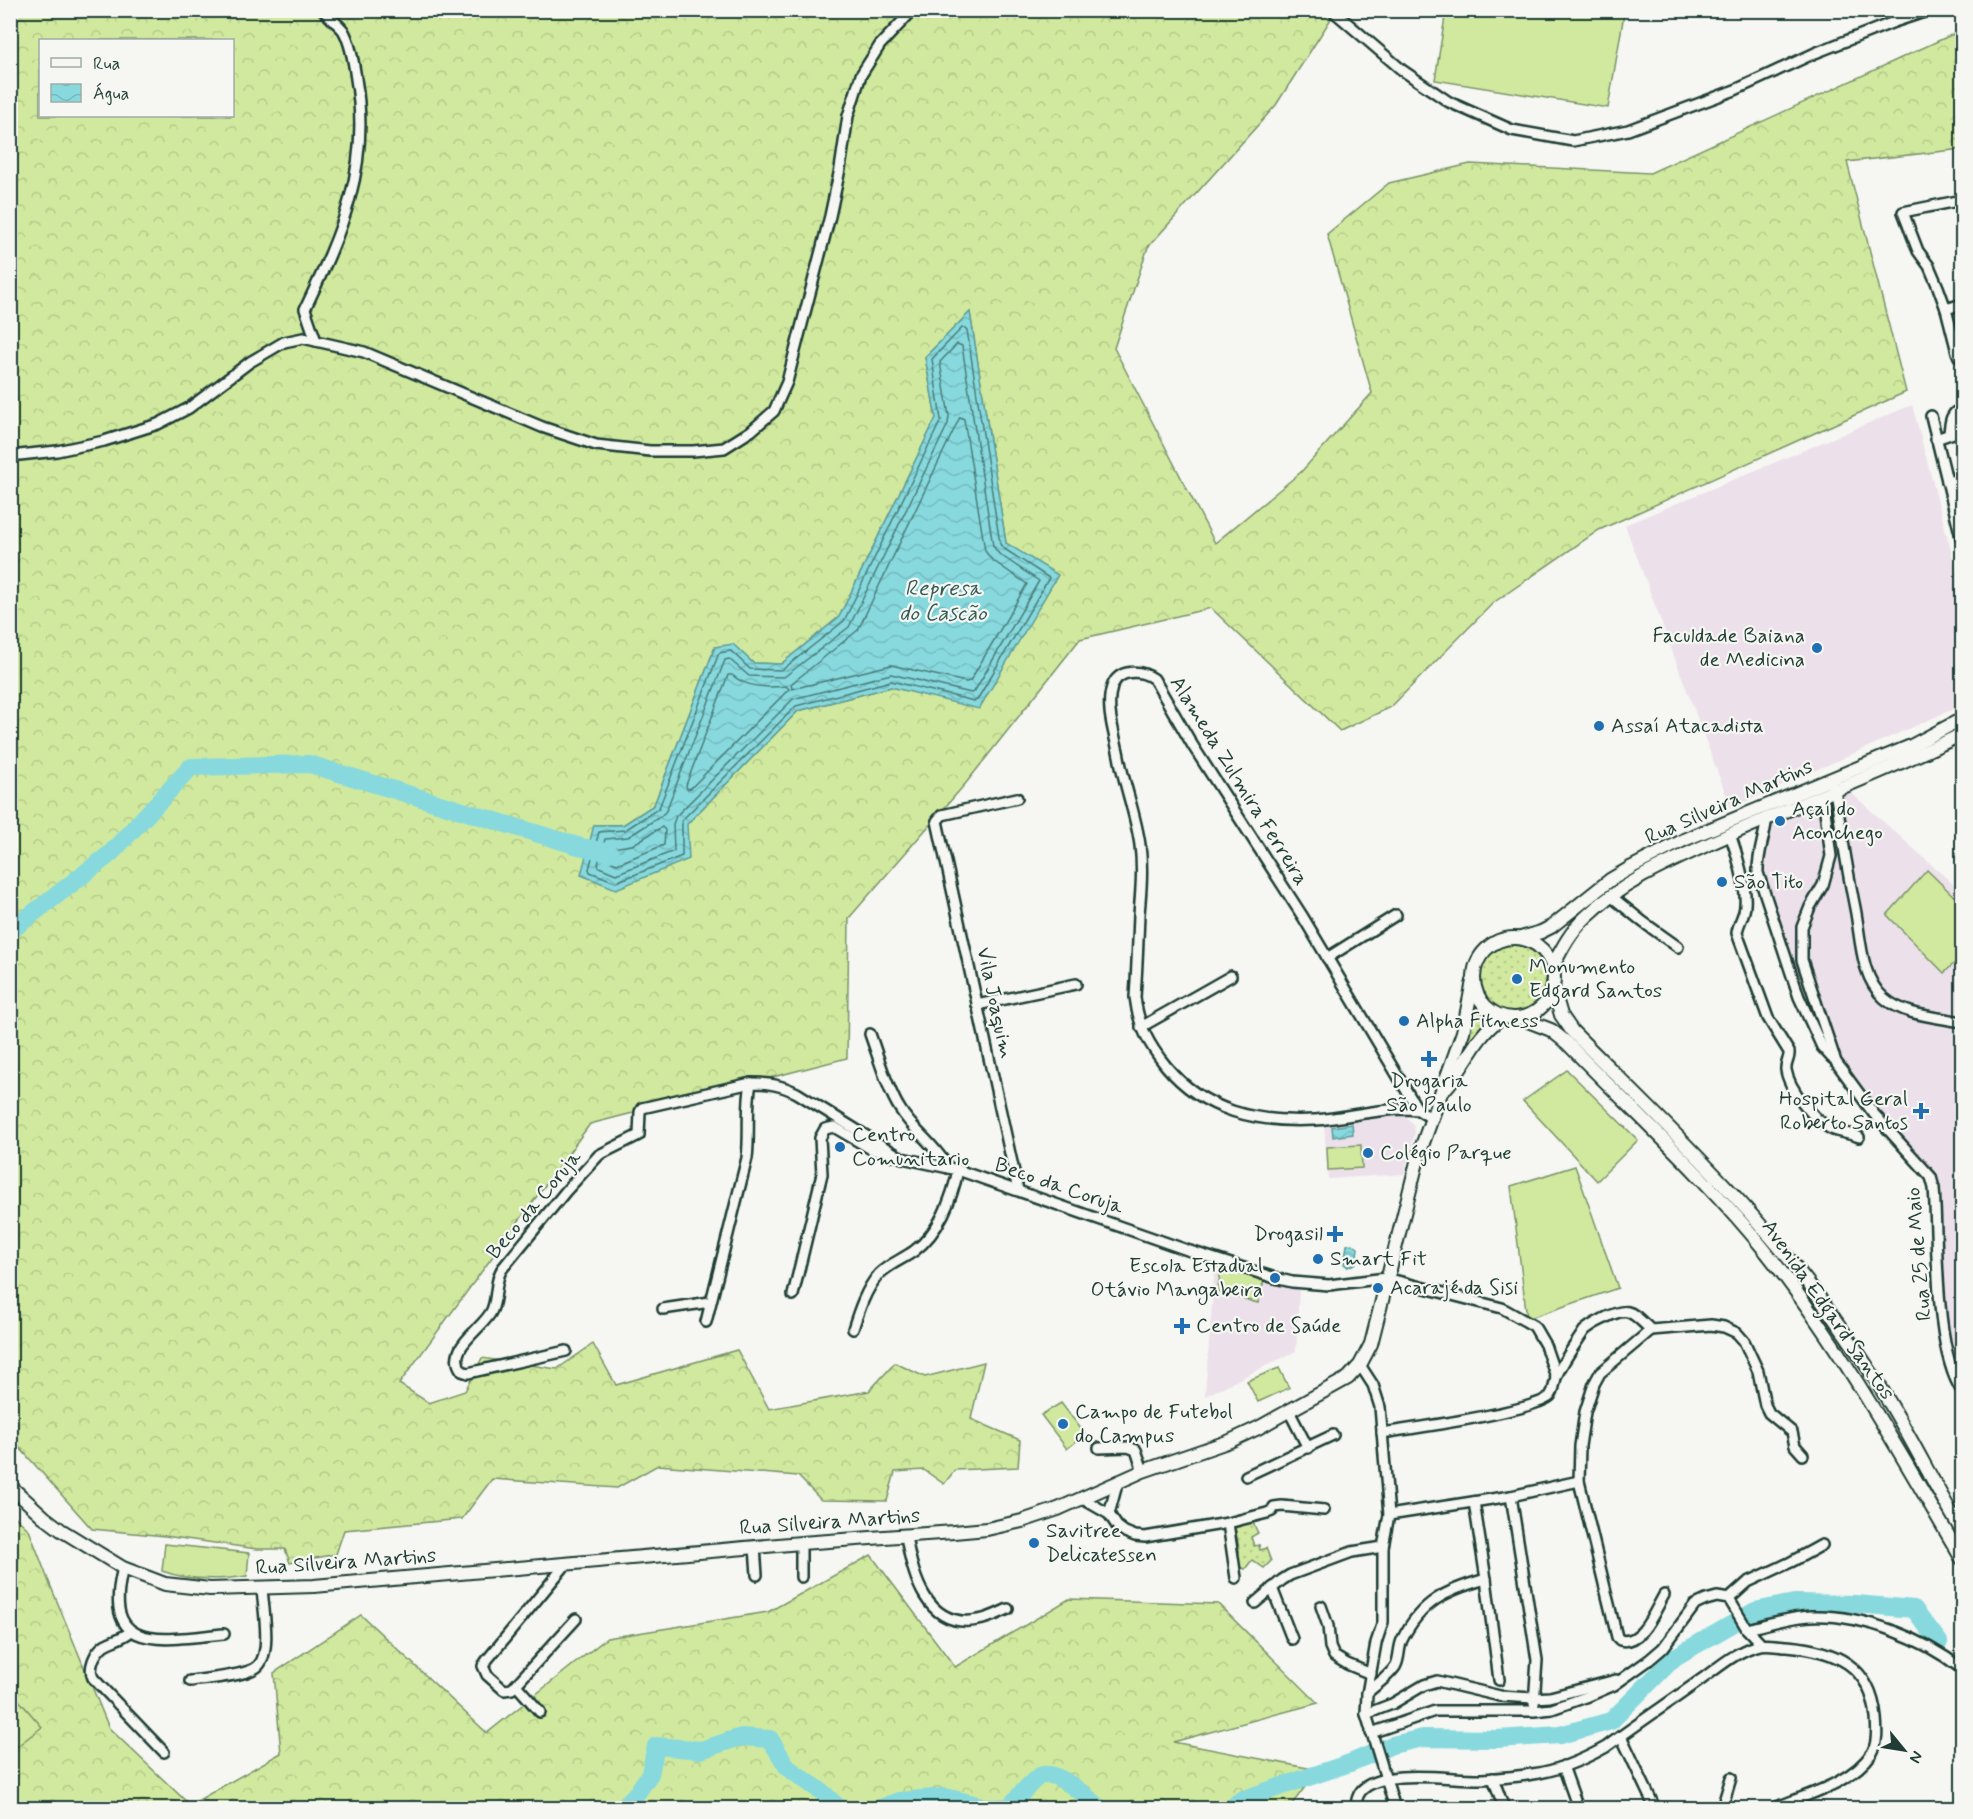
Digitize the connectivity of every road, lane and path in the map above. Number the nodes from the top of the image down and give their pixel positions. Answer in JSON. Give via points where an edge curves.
{"nodes":[{"id":1,"x":323,"y":10,"type":"edge"},
{"id":2,"x":913,"y":10,"type":"edge"},
{"id":3,"x":1332,"y":10,"type":"edge"},
{"id":4,"x":1930,"y":10,"type":"edge"},
{"id":5,"x":1962,"y":200,"type":"edge"},
{"id":6,"x":1962,"y":304,"type":"edge"},
{"id":7,"x":1946,"y":309,"type":"junction"},
{"id":8,"x":316,"y":341,"type":"junction"},
{"id":9,"x":1962,"y":359,"type":"edge"},
{"id":10,"x":1962,"y":409,"type":"edge"},
{"id":11,"x":1931,"y":416,"type":"dead end"},
{"id":12,"x":1962,"y":430,"type":"edge"},
{"id":13,"x":1949,"y":434,"type":"junction"},
{"id":14,"x":1936,"y":439,"type":"junction"},
{"id":15,"x":10,"y":456,"type":"edge"},
{"id":16,"x":1962,"y":478,"type":"edge"},
{"id":17,"x":1947,"y":482,"type":"junction"},
{"id":18,"x":1962,"y":534,"type":"edge"},
{"id":19,"x":1962,"y":719,"type":"edge"},
{"id":20,"x":1962,"y":734,"type":"edge"},
{"id":21,"x":1828,"y":779,"type":"junction"},
{"id":22,"x":1835,"y":790,"type":"junction"},
{"id":23,"x":1823,"y":796,"type":"junction"},
{"id":24,"x":1017,"y":798,"type":"dead end"},
{"id":25,"x":1767,"y":817,"type":"junction"},
{"id":26,"x":1730,"y":834,"type":"junction"},
{"id":27,"x":1612,"y":897,"type":"junction"},
{"id":28,"x":1396,"y":915,"type":"dead end"},
{"id":29,"x":1521,"y":938,"type":"junction"},
{"id":30,"x":1678,"y":947,"type":"dead end"},
{"id":31,"x":1327,"y":958,"type":"junction"},
{"id":32,"x":1553,"y":966,"type":"junction"},
{"id":33,"x":1231,"y":976,"type":"dead end"},
{"id":34,"x":1473,"y":981,"type":"junction"},
{"id":35,"x":1076,"y":984,"type":"dead end"},
{"id":36,"x":1553,"y":988,"type":"junction"},
{"id":37,"x":977,"y":1005,"type":"junction"},
{"id":38,"x":1502,"y":1017,"type":"junction"},
{"id":39,"x":1520,"y":1018,"type":"junction"},
{"id":40,"x":1962,"y":1022,"type":"edge"},
{"id":41,"x":1141,"y":1027,"type":"junction"},
{"id":42,"x":870,"y":1034,"type":"dead end"},
{"id":43,"x":1836,"y":1062,"type":"junction"},
{"id":44,"x":751,"y":1083,"type":"junction"},
{"id":45,"x":1443,"y":1090,"type":"junction"},
{"id":46,"x":1418,"y":1110,"type":"junction"},
{"id":47,"x":1431,"y":1118,"type":"junction"},
{"id":48,"x":1859,"y":1137,"type":"dead end"},
{"id":49,"x":902,"y":1158,"type":"junction"},
{"id":50,"x":948,"y":1168,"type":"junction"},
{"id":51,"x":958,"y":1170,"type":"junction"},
{"id":52,"x":1018,"y":1190,"type":"junction"},
{"id":53,"x":1386,"y":1278,"type":"junction"},
{"id":54,"x":793,"y":1295,"type":"dead end"},
{"id":55,"x":710,"y":1302,"type":"junction"},
{"id":56,"x":663,"y":1309,"type":"dead end"},
{"id":57,"x":706,"y":1322,"type":"dead end"},
{"id":58,"x":853,"y":1329,"type":"dead end"},
{"id":59,"x":1651,"y":1330,"type":"junction"},
{"id":60,"x":566,"y":1351,"type":"dead end"},
{"id":61,"x":1360,"y":1365,"type":"junction"},
{"id":62,"x":1556,"y":1377,"type":"junction"},
{"id":63,"x":1962,"y":1391,"type":"edge"},
{"id":64,"x":1289,"y":1411,"type":"junction"},
{"id":65,"x":1382,"y":1432,"type":"junction"},
{"id":66,"x":1334,"y":1435,"type":"dead end"},
{"id":67,"x":1099,"y":1448,"type":"dead end"},
{"id":68,"x":1308,"y":1448,"type":"junction"},
{"id":69,"x":1803,"y":1455,"type":"dead end"},
{"id":70,"x":1143,"y":1471,"type":"junction"},
{"id":71,"x":1246,"y":1476,"type":"dead end"},
{"id":72,"x":1118,"y":1481,"type":"junction"},
{"id":73,"x":1579,"y":1481,"type":"junction"},
{"id":74,"x":10,"y":1486,"type":"edge"},
{"id":75,"x":1511,"y":1496,"type":"junction"},
{"id":76,"x":1081,"y":1498,"type":"junction"},
{"id":77,"x":1474,"y":1502,"type":"junction"},
{"id":78,"x":1324,"y":1510,"type":"dead end"},
{"id":79,"x":1109,"y":1514,"type":"junction"},
{"id":80,"x":1389,"y":1515,"type":"junction"},
{"id":81,"x":1228,"y":1523,"type":"junction"},
{"id":82,"x":1962,"y":1531,"type":"edge"},
{"id":83,"x":906,"y":1536,"type":"junction"},
{"id":84,"x":801,"y":1543,"type":"junction"},
{"id":85,"x":1822,"y":1545,"type":"dead end"},
{"id":86,"x":755,"y":1547,"type":"junction"},
{"id":87,"x":1383,"y":1547,"type":"junction"},
{"id":88,"x":1962,"y":1559,"type":"edge"},
{"id":89,"x":567,"y":1563,"type":"junction"},
{"id":90,"x":123,"y":1568,"type":"junction"},
{"id":91,"x":757,"y":1575,"type":"dead end"},
{"id":92,"x":801,"y":1577,"type":"dead end"},
{"id":93,"x":1236,"y":1578,"type":"dead end"},
{"id":94,"x":1486,"y":1579,"type":"junction"},
{"id":95,"x":262,"y":1588,"type":"junction"},
{"id":96,"x":1272,"y":1588,"type":"junction"},
{"id":97,"x":1664,"y":1595,"type":"dead end"},
{"id":98,"x":1729,"y":1599,"type":"junction"},
{"id":99,"x":1255,"y":1604,"type":"dead end"},
{"id":100,"x":1321,"y":1606,"type":"dead end"},
{"id":101,"x":1008,"y":1609,"type":"dead end"},
{"id":102,"x":576,"y":1619,"type":"dead end"},
{"id":103,"x":1748,"y":1629,"type":"junction"},
{"id":104,"x":130,"y":1632,"type":"junction"},
{"id":105,"x":224,"y":1634,"type":"dead end"},
{"id":106,"x":1292,"y":1638,"type":"dead end"},
{"id":107,"x":1761,"y":1644,"type":"junction"},
{"id":108,"x":1962,"y":1669,"type":"edge"},
{"id":109,"x":1371,"y":1674,"type":"junction"},
{"id":110,"x":1625,"y":1677,"type":"junction"},
{"id":111,"x":1499,"y":1680,"type":"dead end"},
{"id":112,"x":190,"y":1681,"type":"dead end"},
{"id":113,"x":517,"y":1686,"type":"junction"},
{"id":114,"x":1367,"y":1694,"type":"junction"},
{"id":115,"x":1534,"y":1698,"type":"junction"},
{"id":116,"x":1534,"y":1711,"type":"junction"},
{"id":117,"x":540,"y":1712,"type":"dead end"},
{"id":118,"x":1366,"y":1714,"type":"junction"},
{"id":119,"x":1371,"y":1733,"type":"junction"},
{"id":120,"x":1621,"y":1736,"type":"junction"},
{"id":121,"x":164,"y":1752,"type":"dead end"},
{"id":122,"x":1563,"y":1766,"type":"junction"},
{"id":123,"x":1493,"y":1778,"type":"junction"},
{"id":124,"x":1731,"y":1778,"type":"dead end"},
{"id":125,"x":1385,"y":1779,"type":"junction"},
{"id":126,"x":1356,"y":1809,"type":"edge"},
{"id":127,"x":1395,"y":1809,"type":"edge"},
{"id":128,"x":1504,"y":1809,"type":"edge"},
{"id":129,"x":1578,"y":1809,"type":"edge"},
{"id":130,"x":1655,"y":1809,"type":"edge"},
{"id":131,"x":1722,"y":1809,"type":"edge"},
{"id":132,"x":1774,"y":1809,"type":"edge"}],
"edges":[{"from":1,"to":8,"type":"street","via":[[344,32],[353,62],[359,94],[359,154],[343,225],[305,309]]},
{"from":2,"to":8,"type":"street","via":[[880,45],[861,75],[848,116],[833,204],[787,382],[774,411],[724,448],[650,451],[596,445],[542,427],[364,352]]},
{"from":3,"to":4,"type":"street","via":[[1402,70],[1449,102],[1512,130],[1574,141],[1628,130]]},
{"from":5,"to":7,"type":"street","via":[[1903,212]]},
{"from":6,"to":7,"type":"street"},
{"from":7,"to":9,"type":"street"},
{"from":8,"to":15,"type":"street","via":[[303,338],[284,342],[189,408],[158,424],[104,441]]},
{"from":10,"to":13,"type":"street","via":[[1953,416]]},
{"from":11,"to":14,"type":"street"},
{"from":12,"to":13,"type":"street"},
{"from":13,"to":14,"type":"street"},
{"from":14,"to":17,"type":"street"},
{"from":16,"to":17,"type":"street"},
{"from":17,"to":18,"type":"street"},
{"from":19,"to":21,"type":"main road","name":"Rua Silveira Martins","via":[[1911,746]]},
{"from":20,"to":22,"type":"main road","name":"Rua Silveira Martins"},
{"from":21,"to":22,"type":"street"},
{"from":21,"to":29,"type":"main road","name":"Rua Silveira Martins","via":[[1662,851],[1611,880],[1551,927]]},
{"from":22,"to":23,"type":"main road","name":"Rua Silveira Martins"},
{"from":22,"to":40,"type":"street","via":[[1846,870],[1872,984],[1898,1007]]},
{"from":23,"to":25,"type":"main road","name":"Rua Silveira Martins"},
{"from":23,"to":43,"type":"street","name":"Rua 25 de Maio","via":[[1831,856],[1823,885],[1802,927],[1801,949]]},
{"from":24,"to":37,"type":"street","name":"Vila Joaquim","via":[[938,819]]},
{"from":25,"to":26,"type":"main road","name":"Rua Silveira Martins"},
{"from":25,"to":43,"type":"street","via":[[1757,863],[1761,883],[1809,1021],[1822,1047]]},
{"from":26,"to":27,"type":"main road","name":"Rua Silveira Martins","via":[[1639,878]]},
{"from":26,"to":48,"type":"street","via":[[1745,899],[1737,933],[1768,1018],[1789,1052],[1785,1068],[1788,1077],[1809,1111],[1831,1129]]},
{"from":27,"to":30,"type":"street"},
{"from":27,"to":32,"type":"main road","name":"Rua Silveira Martins","via":[[1575,929]]},
{"from":28,"to":31,"type":"street"},
{"from":29,"to":32,"type":"main road","via":[[1535,943]]},
{"from":29,"to":34,"type":"main road","via":[[1503,938],[1486,947],[1476,962]]},
{"from":31,"to":41,"type":"street","name":"Alameda Zulmira Ferreira","via":[[1154,679],[1137,671],[1126,673],[1115,681],[1110,703],[1121,769],[1140,843],[1136,997]]},
{"from":31,"to":46,"type":"street","name":"Alameda Zulmira Ferreira"},
{"from":32,"to":36,"type":"main road"},
{"from":33,"to":41,"type":"street"},
{"from":34,"to":38,"type":"main road","via":[[1477,997],[1488,1010]]},
{"from":34,"to":45,"type":"main road","name":"Rua Silveira Martins","via":[[1463,1032]]},
{"from":35,"to":37,"type":"street"},
{"from":36,"to":39,"type":"main road","via":[[1535,1012]]},
{"from":36,"to":82,"type":"main road","name":"Avenida Edgard Santos","via":[[1572,1031],[1746,1209],[1815,1292],[1894,1411]]},
{"from":37,"to":52,"type":"street","name":"Vila Joaquim"},
{"from":38,"to":39,"type":"main road"},
{"from":38,"to":45,"type":"main road","name":"Rua Silveira Martins","via":[[1481,1035]]},
{"from":39,"to":88,"type":"main road","name":"Avenida Edgard Santos","via":[[1551,1030],[1567,1043],[1675,1151],[1767,1254],[1810,1311],[1887,1429]]},
{"from":41,"to":46,"type":"street","name":"Alameda Zulmira Ferreira","via":[[1158,1057],[1186,1087],[1229,1111],[1274,1119],[1315,1120],[1394,1109]]},
{"from":42,"to":50,"type":"street","via":[[899,1108]]},
{"from":43,"to":63,"type":"street","name":"Rua 25 de Maio","via":[[1874,1114],[1931,1177],[1935,1188],[1945,1340],[1953,1375]]},
{"from":44,"to":49,"type":"street","name":"Beco da Coruja","via":[[780,1084]]},
{"from":44,"to":55,"type":"street","via":[[747,1158]]},
{"from":44,"to":60,"type":"street","name":"Beco da Coruja","via":[[642,1108],[639,1136],[599,1155],[502,1269],[493,1309],[464,1343],[458,1364],[468,1373]]},
{"from":45,"to":47,"type":"main road","name":"Rua Silveira Martins"},
{"from":46,"to":47,"type":"street","name":"Alameda Zulmira Ferreira"},
{"from":47,"to":53,"type":"main road","name":"Rua Silveira Martins"},
{"from":49,"to":50,"type":"street","name":"Beco da Coruja"},
{"from":49,"to":54,"type":"street","via":[[873,1150],[834,1127],[825,1129],[820,1138],[822,1174]]},
{"from":50,"to":51,"type":"street","name":"Beco da Coruja"},
{"from":51,"to":52,"type":"street","name":"Beco da Coruja"},
{"from":51,"to":58,"type":"street","via":[[950,1198],[931,1235],[880,1274],[859,1309]]},
{"from":52,"to":53,"type":"street","name":"Beco da Coruja","via":[[1190,1251],[1292,1282],[1329,1285]]},
{"from":53,"to":61,"type":"main road","name":"Rua Silveira Martins","via":[[1371,1344]]},
{"from":53,"to":62,"type":"street","via":[[1502,1308],[1522,1318],[1540,1335]]},
{"from":55,"to":56,"type":"street"},
{"from":55,"to":57,"type":"street"},
{"from":59,"to":62,"type":"street","via":[[1630,1312],[1619,1310],[1584,1331]]},
{"from":59,"to":69,"type":"street","via":[[1712,1325],[1737,1333],[1758,1371],[1769,1413],[1792,1432],[1795,1446]]},
{"from":59,"to":73,"type":"street","via":[[1600,1373],[1594,1384],[1585,1412]]},
{"from":61,"to":64,"type":"main road","name":"Rua Silveira Martins","via":[[1337,1385]]},
{"from":61,"to":65,"type":"street","via":[[1377,1395]]},
{"from":62,"to":65,"type":"street","via":[[1551,1395],[1529,1406]]},
{"from":64,"to":68,"type":"street"},
{"from":64,"to":70,"type":"main road","name":"Rua Silveira Martins","via":[[1230,1442]]},
{"from":65,"to":80,"type":"street"},
{"from":66,"to":68,"type":"street"},
{"from":67,"to":70,"type":"street","via":[[1136,1450]]},
{"from":68,"to":71,"type":"street"},
{"from":70,"to":72,"type":"main road","name":"Rua Silveira Martins"},
{"from":72,"to":76,"type":"main road","name":"Rua Silveira Martins"},
{"from":72,"to":79,"type":"street"},
{"from":73,"to":75,"type":"street"},
{"from":73,"to":97,"type":"street","via":[[1617,1637],[1630,1640],[1641,1633]]},
{"from":74,"to":90,"type":"main road","name":"Rua Silveira Martins","via":[[60,1530]]},
{"from":75,"to":77,"type":"street"},
{"from":75,"to":115,"type":"street","via":[[1537,1660]]},
{"from":76,"to":79,"type":"street"},
{"from":76,"to":83,"type":"main road","name":"Rua Silveira Martins","via":[[1022,1521],[987,1529]]},
{"from":77,"to":80,"type":"street"},
{"from":77,"to":94,"type":"street"},
{"from":78,"to":81,"type":"street","via":[[1274,1507],[1267,1513]]},
{"from":79,"to":81,"type":"street","via":[[1125,1532],[1145,1537]]},
{"from":80,"to":87,"type":"street"},
{"from":81,"to":93,"type":"street"},
{"from":83,"to":84,"type":"main road","name":"Rua Silveira Martins"},
{"from":83,"to":101,"type":"street","via":[[918,1584],[936,1610],[949,1618],[977,1621]]},
{"from":84,"to":86,"type":"main road","name":"Rua Silveira Martins"},
{"from":84,"to":92,"type":"street"},
{"from":85,"to":98,"type":"street","via":[[1754,1579]]},
{"from":86,"to":89,"type":"main road","name":"Rua Silveira Martins"},
{"from":86,"to":91,"type":"street"},
{"from":87,"to":96,"type":"street","via":[[1352,1552],[1290,1575]]},
{"from":87,"to":109,"type":"street","via":[[1383,1622]]},
{"from":89,"to":95,"type":"main road","name":"Rua Silveira Martins"},
{"from":89,"to":113,"type":"street","via":[[483,1666],[504,1690]]},
{"from":90,"to":95,"type":"main road","name":"Rua Silveira Martins","via":[[150,1580],[184,1587]]},
{"from":90,"to":104,"type":"street","via":[[118,1599],[121,1618]]},
{"from":94,"to":111,"type":"street"},
{"from":94,"to":114,"type":"street","via":[[1433,1600],[1408,1629],[1395,1667]]},
{"from":95,"to":112,"type":"street","via":[[266,1642],[260,1663],[236,1674]]},
{"from":96,"to":99,"type":"street"},
{"from":96,"to":106,"type":"street"},
{"from":98,"to":103,"type":"street"},
{"from":98,"to":110,"type":"street","via":[[1717,1597],[1695,1605],[1663,1648]]},
{"from":100,"to":109,"type":"street","via":[[1334,1656]]},
{"from":102,"to":113,"type":"street"},
{"from":103,"to":107,"type":"street"},
{"from":103,"to":108,"type":"street","via":[[1811,1616],[1847,1617],[1920,1644]]},
{"from":104,"to":105,"type":"street","via":[[173,1639]]},
{"from":104,"to":121,"type":"street","via":[[102,1647],[91,1673]]},
{"from":107,"to":120,"type":"street","via":[[1731,1658]]},
{"from":107,"to":132,"type":"street","via":[[1801,1647],[1852,1665],[1868,1686],[1878,1732],[1873,1750],[1845,1778]]},
{"from":109,"to":114,"type":"street"},
{"from":110,"to":115,"type":"street"},
{"from":110,"to":116,"type":"street","via":[[1571,1703]]},
{"from":113,"to":117,"type":"street"},
{"from":114,"to":118,"type":"street"},
{"from":115,"to":116,"type":"street"},
{"from":115,"to":118,"type":"street","via":[[1500,1696],[1437,1681]]},
{"from":116,"to":119,"type":"street","via":[[1435,1711]]},
{"from":118,"to":119,"type":"street"},
{"from":119,"to":125,"type":"street"},
{"from":120,"to":122,"type":"street","via":[[1585,1759]]},
{"from":120,"to":130,"type":"street"},
{"from":122,"to":123,"type":"street"},
{"from":122,"to":129,"type":"street"},
{"from":123,"to":125,"type":"street"},
{"from":123,"to":128,"type":"street"},
{"from":124,"to":131,"type":"street"},
{"from":125,"to":126,"type":"street","via":[[1363,1789]]},
{"from":125,"to":127,"type":"street"}]}
